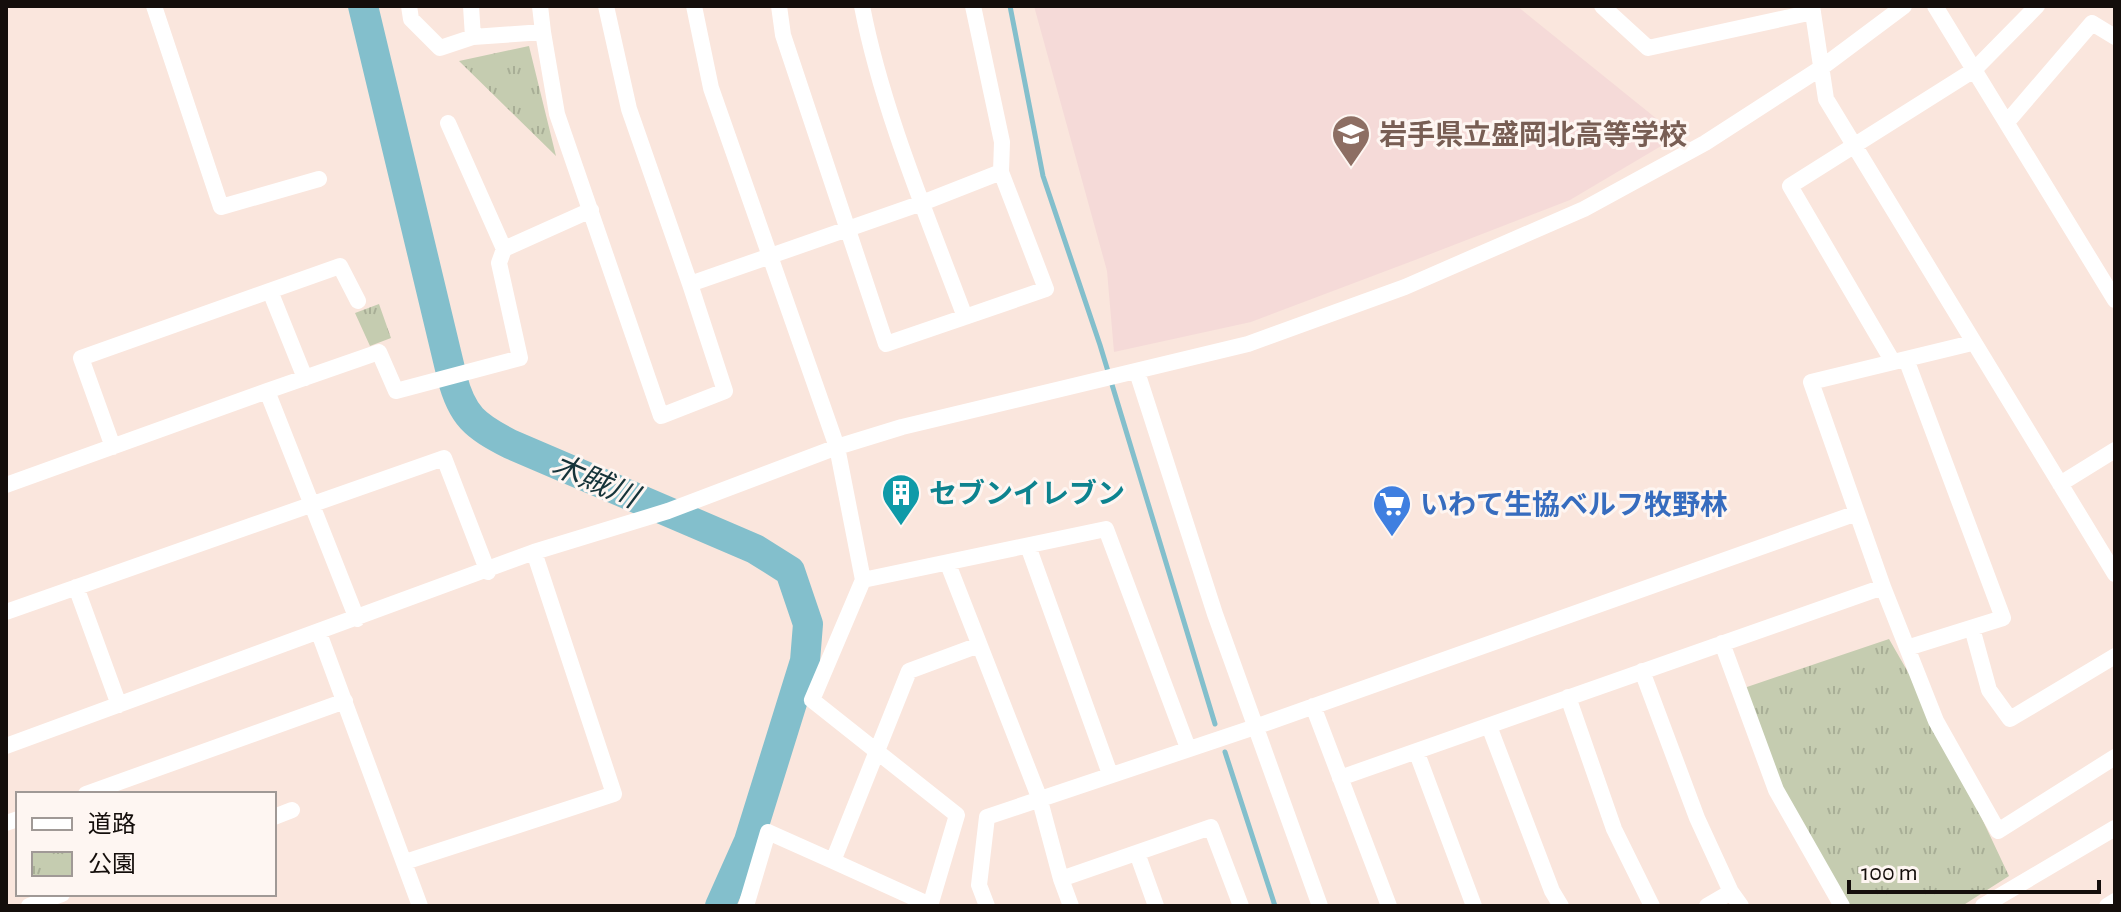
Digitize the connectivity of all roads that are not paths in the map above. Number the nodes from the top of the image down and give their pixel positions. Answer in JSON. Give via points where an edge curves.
{"nodes":[{"id":1,"x":154,"y":6,"type":"edge"},
{"id":2,"x":409,"y":6,"type":"edge"},
{"id":3,"x":471,"y":6,"type":"edge"},
{"id":4,"x":540,"y":6,"type":"edge"},
{"id":5,"x":606,"y":6,"type":"edge"},
{"id":6,"x":694,"y":6,"type":"edge"},
{"id":7,"x":779,"y":6,"type":"edge"},
{"id":8,"x":862,"y":6,"type":"edge"},
{"id":9,"x":973,"y":6,"type":"edge"},
{"id":10,"x":1602,"y":6,"type":"edge"},
{"id":11,"x":1904,"y":6,"type":"edge"},
{"id":12,"x":1935,"y":6,"type":"edge"},
{"id":13,"x":2037,"y":6,"type":"edge"},
{"id":14,"x":1813,"y":9,"type":"edge"},
{"id":15,"x":543,"y":32,"type":"junction"},
{"id":16,"x":473,"y":37,"type":"junction"},
{"id":17,"x":2115,"y":37,"type":"edge"},
{"id":18,"x":1821,"y":68,"type":"junction"},
{"id":19,"x":1974,"y":70,"type":"junction"},
{"id":20,"x":2008,"y":121,"type":"junction"},
{"id":21,"x":448,"y":123,"type":"dead end"},
{"id":22,"x":1852,"y":146,"type":"junction"},
{"id":23,"x":1001,"y":172,"type":"junction"},
{"id":24,"x":319,"y":179,"type":"dead end"},
{"id":25,"x":922,"y":203,"type":"junction"},
{"id":26,"x":591,"y":210,"type":"junction"},
{"id":27,"x":846,"y":231,"type":"junction"},
{"id":28,"x":504,"y":249,"type":"junction"},
{"id":29,"x":769,"y":257,"type":"junction"},
{"id":30,"x":690,"y":284,"type":"junction"},
{"id":31,"x":270,"y":291,"type":"junction"},
{"id":32,"x":2115,"y":300,"type":"edge"},
{"id":33,"x":358,"y":301,"type":"dead end"},
{"id":34,"x":965,"y":317,"type":"junction"},
{"id":35,"x":1972,"y":343,"type":"junction"},
{"id":36,"x":1899,"y":360,"type":"junction"},
{"id":37,"x":1137,"y":372,"type":"junction"},
{"id":38,"x":305,"y":378,"type":"junction"},
{"id":39,"x":267,"y":391,"type":"junction"},
{"id":40,"x":113,"y":447,"type":"junction"},
{"id":41,"x":837,"y":447,"type":"junction"},
{"id":42,"x":2115,"y":450,"type":"edge"},
{"id":43,"x":2060,"y":484,"type":"junction"},
{"id":44,"x":6,"y":485,"type":"edge"},
{"id":45,"x":314,"y":504,"type":"junction"},
{"id":46,"x":1857,"y":513,"type":"junction"},
{"id":47,"x":1028,"y":546,"type":"junction"},
{"id":48,"x":534,"y":552,"type":"junction"},
{"id":49,"x":948,"y":564,"type":"junction"},
{"id":50,"x":2113,"y":566,"type":"edge"},
{"id":51,"x":488,"y":572,"type":"junction"},
{"id":52,"x":863,"y":580,"type":"junction"},
{"id":53,"x":76,"y":587,"type":"junction"},
{"id":54,"x":1883,"y":587,"type":"junction"},
{"id":55,"x":6,"y":612,"type":"edge"},
{"id":56,"x":357,"y":619,"type":"junction"},
{"id":57,"x":1972,"y":628,"type":"junction"},
{"id":58,"x":319,"y":633,"type":"junction"},
{"id":59,"x":1722,"y":643,"type":"junction"},
{"id":60,"x":979,"y":645,"type":"junction"},
{"id":61,"x":1907,"y":648,"type":"junction"},
{"id":62,"x":2115,"y":656,"type":"edge"},
{"id":63,"x":1642,"y":671,"type":"junction"},
{"id":64,"x":1568,"y":697,"type":"junction"},
{"id":65,"x":345,"y":701,"type":"junction"},
{"id":66,"x":119,"y":705,"type":"junction"},
{"id":67,"x":1313,"y":706,"type":"junction"},
{"id":68,"x":1489,"y":726,"type":"junction"},
{"id":69,"x":1255,"y":727,"type":"junction"},
{"id":70,"x":6,"y":746,"type":"edge"},
{"id":71,"x":1188,"y":748,"type":"junction"},
{"id":72,"x":878,"y":752,"type":"junction"},
{"id":73,"x":1418,"y":756,"type":"dead end"},
{"id":74,"x":2115,"y":757,"type":"edge"},
{"id":75,"x":1110,"y":774,"type":"junction"},
{"id":76,"x":1340,"y":778,"type":"junction"},
{"id":77,"x":92,"y":792,"type":"edge"},
{"id":78,"x":1039,"y":797,"type":"junction"},
{"id":79,"x":292,"y":810,"type":"dead end"},
{"id":80,"x":276,"y":816,"type":"edge"},
{"id":81,"x":2115,"y":828,"type":"edge"},
{"id":82,"x":1137,"y":853,"type":"junction"},
{"id":83,"x":833,"y":861,"type":"junction"},
{"id":84,"x":405,"y":862,"type":"junction"},
{"id":85,"x":1061,"y":879,"type":"junction"},
{"id":86,"x":56,"y":896,"type":"edge"},
{"id":87,"x":1736,"y":899,"type":"edge"},
{"id":88,"x":2115,"y":901,"type":"edge"},
{"id":89,"x":29,"y":906,"type":"edge"},
{"id":90,"x":420,"y":906,"type":"edge"},
{"id":91,"x":746,"y":906,"type":"edge"},
{"id":92,"x":930,"y":906,"type":"edge"},
{"id":93,"x":987,"y":906,"type":"edge"},
{"id":94,"x":1071,"y":906,"type":"edge"},
{"id":95,"x":1156,"y":906,"type":"edge"},
{"id":96,"x":1241,"y":906,"type":"edge"},
{"id":97,"x":1320,"y":906,"type":"edge"},
{"id":98,"x":1389,"y":906,"type":"edge"},
{"id":99,"x":1474,"y":906,"type":"edge"},
{"id":100,"x":1561,"y":906,"type":"edge"},
{"id":101,"x":1652,"y":906,"type":"edge"},
{"id":102,"x":1707,"y":906,"type":"edge"},
{"id":103,"x":1842,"y":906,"type":"edge"},
{"id":104,"x":1983,"y":906,"type":"edge"},
{"id":105,"x":2107,"y":906,"type":"edge"}],
"edges":[{"from":1,"to":24,"type":"street","via":[[221,207]]},
{"from":2,"to":16,"type":"street","via":[[411,19],[440,48]]},
{"from":3,"to":16,"type":"street"},
{"from":4,"to":15,"type":"street"},
{"from":5,"to":30,"type":"street","via":[[629,109]]},
{"from":6,"to":29,"type":"street","via":[[711,88]]},
{"from":7,"to":27,"type":"street","via":[[783,35]]},
{"from":8,"to":25,"type":"street"},
{"from":9,"to":23,"type":"street","via":[[1002,142]]},
{"from":10,"to":14,"type":"street","via":[[1648,48]]},
{"from":11,"to":18,"type":"street"},
{"from":12,"to":19,"type":"street"},
{"from":13,"to":19,"type":"street"},
{"from":14,"to":18,"type":"street"},
{"from":15,"to":16,"type":"street"},
{"from":15,"to":26,"type":"street","via":[[557,114]]},
{"from":17,"to":20,"type":"street","via":[[2092,23]]},
{"from":18,"to":22,"type":"street","via":[[1826,99]]},
{"from":18,"to":37,"type":"street","via":[[1705,143],[1584,209],[1382,296],[1248,344]]},
{"from":19,"to":20,"type":"street"},
{"from":19,"to":22,"type":"street"},
{"from":20,"to":32,"type":"street"},
{"from":21,"to":28,"type":"street"},
{"from":22,"to":35,"type":"street"},
{"from":22,"to":36,"type":"street","via":[[1790,186]]},
{"from":23,"to":25,"type":"street"},
{"from":23,"to":34,"type":"street","via":[[1046,289]]},
{"from":25,"to":27,"type":"street"},
{"from":25,"to":34,"type":"street"},
{"from":26,"to":28,"type":"street"},
{"from":26,"to":30,"type":"street","via":[[661,416],[725,391]]},
{"from":27,"to":29,"type":"street"},
{"from":27,"to":34,"type":"street","via":[[886,344]]},
{"from":28,"to":38,"type":"street","via":[[499,263],[520,358],[396,391],[379,352]]},
{"from":29,"to":30,"type":"street"},
{"from":29,"to":41,"type":"street"},
{"from":31,"to":33,"type":"street","via":[[340,266]]},
{"from":31,"to":38,"type":"street"},
{"from":31,"to":40,"type":"street","via":[[81,358]]},
{"from":35,"to":36,"type":"street"},
{"from":35,"to":43,"type":"street"},
{"from":36,"to":46,"type":"street","via":[[1811,382]]},
{"from":36,"to":57,"type":"street","via":[[2003,618]]},
{"from":37,"to":41,"type":"street"},
{"from":37,"to":69,"type":"street"},
{"from":38,"to":39,"type":"street"},
{"from":39,"to":40,"type":"street"},
{"from":39,"to":45,"type":"street"},
{"from":40,"to":44,"type":"street"},
{"from":41,"to":48,"type":"street","via":[[668,511]]},
{"from":41,"to":52,"type":"street"},
{"from":42,"to":43,"type":"street"},
{"from":43,"to":50,"type":"street"},
{"from":45,"to":51,"type":"street","via":[[444,458]]},
{"from":45,"to":53,"type":"street"},
{"from":45,"to":56,"type":"street"},
{"from":46,"to":54,"type":"street"},
{"from":46,"to":67,"type":"street"},
{"from":47,"to":49,"type":"street"},
{"from":47,"to":71,"type":"street","via":[[1106,529]]},
{"from":47,"to":75,"type":"street"},
{"from":48,"to":51,"type":"street"},
{"from":48,"to":84,"type":"street","via":[[614,794]]},
{"from":49,"to":52,"type":"street"},
{"from":49,"to":60,"type":"street"},
{"from":51,"to":56,"type":"street"},
{"from":52,"to":72,"type":"street","via":[[812,700]]},
{"from":53,"to":55,"type":"street"},
{"from":53,"to":66,"type":"street"},
{"from":54,"to":59,"type":"street"},
{"from":54,"to":61,"type":"street"},
{"from":56,"to":58,"type":"street"},
{"from":57,"to":61,"type":"street"},
{"from":57,"to":62,"type":"street","via":[[1989,690],[2010,719]]},
{"from":58,"to":65,"type":"street"},
{"from":58,"to":66,"type":"street"},
{"from":59,"to":63,"type":"street"},
{"from":59,"to":103,"type":"street","via":[[1776,790]]},
{"from":60,"to":72,"type":"street","via":[[909,671]]},
{"from":60,"to":78,"type":"street"},
{"from":61,"to":74,"type":"street","via":[[1936,721],[1998,831]]},
{"from":63,"to":64,"type":"street"},
{"from":63,"to":87,"type":"street","via":[[1697,818]]},
{"from":64,"to":68,"type":"street"},
{"from":64,"to":101,"type":"street","via":[[1614,829]]},
{"from":65,"to":77,"type":"street"},
{"from":65,"to":84,"type":"street"},
{"from":66,"to":70,"type":"street"},
{"from":67,"to":69,"type":"street"},
{"from":67,"to":76,"type":"street"},
{"from":68,"to":76,"type":"street"},
{"from":68,"to":100,"type":"street"},
{"from":69,"to":71,"type":"street"},
{"from":69,"to":97,"type":"street"},
{"from":71,"to":75,"type":"street"},
{"from":72,"to":83,"type":"street"},
{"from":72,"to":92,"type":"street","via":[[957,815]]},
{"from":73,"to":99,"type":"street"},
{"from":75,"to":78,"type":"street"},
{"from":76,"to":98,"type":"street"},
{"from":78,"to":85,"type":"street"},
{"from":78,"to":93,"type":"street","via":[[987,817],[979,885]]},
{"from":79,"to":80,"type":"street"},
{"from":81,"to":104,"type":"street"},
{"from":82,"to":85,"type":"street"},
{"from":82,"to":95,"type":"street"},
{"from":82,"to":96,"type":"street","via":[[1211,827]]},
{"from":83,"to":91,"type":"street","via":[[768,832]]},
{"from":83,"to":92,"type":"street"},
{"from":84,"to":90,"type":"street"},
{"from":85,"to":94,"type":"street"},
{"from":86,"to":89,"type":"street"},
{"from":87,"to":102,"type":"street"},
{"from":88,"to":105,"type":"street"}]}
